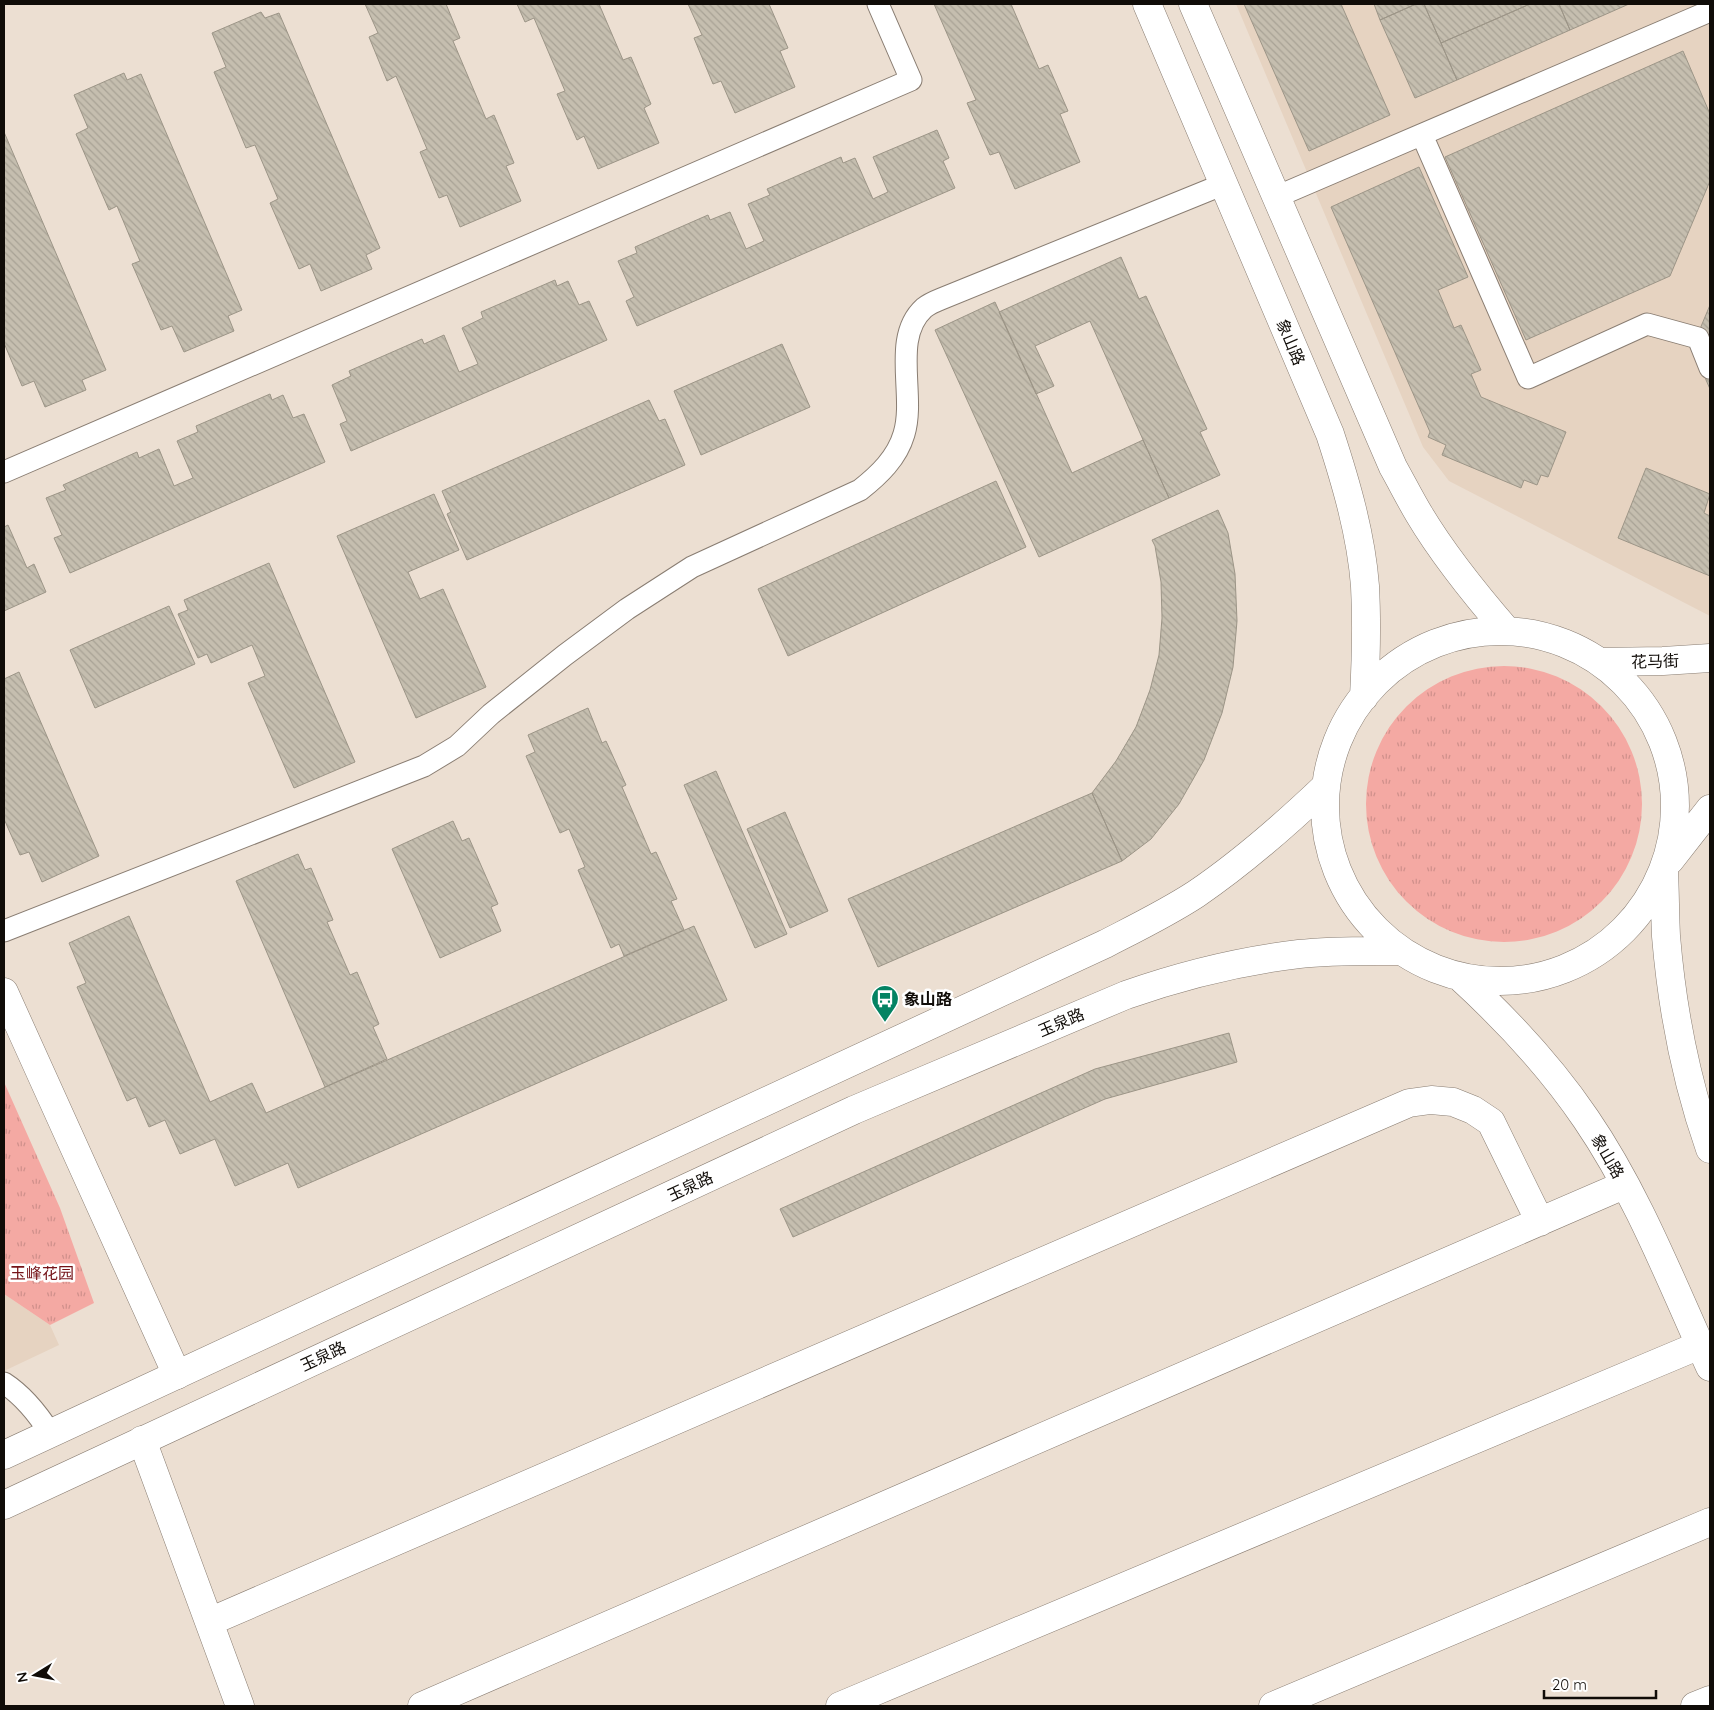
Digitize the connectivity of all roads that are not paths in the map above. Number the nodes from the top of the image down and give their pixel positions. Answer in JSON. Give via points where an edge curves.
{"nodes":[{"id":1,"x":878,"y":4,"type":"edge"},
{"id":2,"x":1147,"y":4,"type":"edge"},
{"id":3,"x":1194,"y":4,"type":"edge"},
{"id":4,"x":1710,"y":11,"type":"edge"},
{"id":5,"x":1422,"y":135,"type":"junction"},
{"id":6,"x":1224,"y":184,"type":"junction"},
{"id":7,"x":1276,"y":197,"type":"junction"},
{"id":8,"x":1710,"y":368,"type":"edge"},
{"id":9,"x":4,"y":472,"type":"edge"},
{"id":10,"x":1507,"y":630,"type":"junction"},
{"id":11,"x":1710,"y":658,"type":"edge"},
{"id":12,"x":1600,"y":662,"type":"junction"},
{"id":13,"x":1364,"y":697,"type":"junction"},
{"id":14,"x":1326,"y":786,"type":"junction"},
{"id":15,"x":1710,"y":809,"type":"edge"},
{"id":16,"x":1664,"y":867,"type":"junction"},
{"id":17,"x":4,"y":931,"type":"edge"},
{"id":18,"x":1402,"y":951,"type":"junction"},
{"id":19,"x":1460,"y":977,"type":"junction"},
{"id":20,"x":4,"y":992,"type":"edge"},
{"id":21,"x":1710,"y":1149,"type":"edge"},
{"id":22,"x":1624,"y":1185,"type":"junction"},
{"id":23,"x":1540,"y":1222,"type":"junction"},
{"id":24,"x":1705,"y":1356,"type":"edge"},
{"id":25,"x":177,"y":1375,"type":"junction"},
{"id":26,"x":4,"y":1383,"type":"edge"},
{"id":27,"x":50,"y":1434,"type":"junction"},
{"id":28,"x":142,"y":1440,"type":"junction"},
{"id":29,"x":4,"y":1455,"type":"edge"},
{"id":30,"x":4,"y":1505,"type":"edge"},
{"id":31,"x":1710,"y":1522,"type":"edge"},
{"id":32,"x":209,"y":1622,"type":"junction"},
{"id":33,"x":1710,"y":1700,"type":"edge"},
{"id":34,"x":240,"y":1706,"type":"edge"},
{"id":35,"x":422,"y":1706,"type":"edge"},
{"id":36,"x":840,"y":1706,"type":"edge"},
{"id":37,"x":1273,"y":1706,"type":"edge"},
{"id":38,"x":1695,"y":1706,"type":"edge"}],
"edges":[{"from":1,"to":9,"type":"lane","via":[[911,80]]},
{"from":2,"to":6,"type":"main road","name":"象山路"},
{"from":3,"to":7,"type":"main road"},
{"from":4,"to":5,"type":"lane"},
{"from":5,"to":7,"type":"lane"},
{"from":5,"to":8,"type":"lane","via":[[1528,378],[1647,324],[1698,338]]},
{"from":6,"to":13,"type":"main road","name":"象山路","via":[[1330,434],[1346,481],[1357,529],[1364,584],[1367,641]]},
{"from":6,"to":17,"type":"lane","via":[[925,307],[909,333],[906,378],[909,397],[904,435],[878,476],[860,490],[692,567],[565,655],[456,746],[424,766]]},
{"from":7,"to":10,"type":"main road","via":[[1393,467],[1449,560]]},
{"from":10,"to":12,"type":"main road","via":[[1540,635],[1571,646]]},
{"from":10,"to":13,"type":"main road","via":[[1475,632],[1413,654],[1386,673]]},
{"from":11,"to":12,"type":"main road","name":"花马街"},
{"from":12,"to":16,"type":"main road","via":[[1625,683],[1646,709],[1661,738],[1671,770],[1675,802],[1672,835]]},
{"from":13,"to":14,"type":"main road","via":[[1342,732]]},
{"from":14,"to":18,"type":"main road","via":[[1326,819],[1332,852],[1343,882],[1378,932]]},
{"from":14,"to":25,"type":"main road","via":[[1241,861],[1151,921]]},
{"from":15,"to":16,"type":"main road"},
{"from":16,"to":19,"type":"main road","via":[[1650,897],[1631,923],[1606,946],[1578,963],[1548,975],[1518,981]]},
{"from":16,"to":21,"type":"main road","via":[[1666,936],[1674,1004],[1687,1071]]},
{"from":18,"to":19,"type":"main road","via":[[1429,966]]},
{"from":18,"to":28,"type":"main road","name":"玉泉路","via":[[1352,950],[1251,961],[1167,981],[1126,995],[854,1110]]},
{"from":19,"to":22,"type":"main road","name":"象山路","via":[[1527,1042],[1557,1079],[1613,1162]]},
{"from":20,"to":25,"type":"main road"},
{"from":22,"to":23,"type":"main road"},
{"from":22,"to":24,"type":"main road","name":"象山路"},
{"from":23,"to":32,"type":"main road","via":[[1491,1122],[1453,1102],[1409,1103]]},
{"from":23,"to":35,"type":"main road"},
{"from":24,"to":36,"type":"main road"},
{"from":25,"to":27,"type":"main road"},
{"from":26,"to":27,"type":"lane","via":[[38,1415]]},
{"from":27,"to":29,"type":"main road"},
{"from":28,"to":30,"type":"main road","name":"玉泉路"},
{"from":28,"to":32,"type":"main road"},
{"from":31,"to":37,"type":"main road"},
{"from":32,"to":34,"type":"main road"},
{"from":33,"to":38,"type":"main road"}]}
